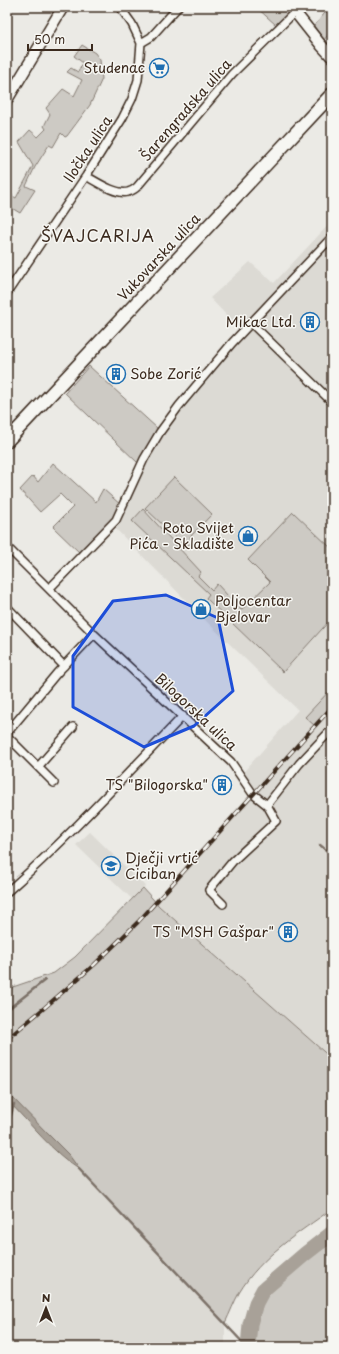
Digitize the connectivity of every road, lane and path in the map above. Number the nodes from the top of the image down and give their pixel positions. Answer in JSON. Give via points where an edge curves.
{"nodes":[{"id":1,"x":62,"y":7,"type":"edge"},
{"id":2,"x":120,"y":7,"type":"edge"},
{"id":3,"x":178,"y":7,"type":"edge"},
{"id":4,"x":293,"y":10,"type":"edge"},
{"id":5,"x":141,"y":43,"type":"junction"},
{"id":6,"x":332,"y":57,"type":"edge"},
{"id":7,"x":332,"y":94,"type":"edge"},
{"id":8,"x":7,"y":100,"type":"edge"},
{"id":9,"x":86,"y":176,"type":"junction"},
{"id":10,"x":332,"y":237,"type":"edge"},
{"id":11,"x":7,"y":293,"type":"edge"},
{"id":12,"x":251,"y":323,"type":"junction"},
{"id":13,"x":332,"y":402,"type":"edge"},
{"id":14,"x":7,"y":441,"type":"edge"},
{"id":15,"x":7,"y":547,"type":"edge"},
{"id":16,"x":50,"y":588,"type":"junction"},
{"id":17,"x":7,"y":607,"type":"edge"},
{"id":18,"x":94,"y":634,"type":"junction"},
{"id":19,"x":64,"y":666,"type":"junction"},
{"id":20,"x":183,"y":716,"type":"junction"},
{"id":21,"x":73,"y":726,"type":"dead end"},
{"id":22,"x":332,"y":730,"type":"edge"},
{"id":23,"x":7,"y":733,"type":"edge"},
{"id":24,"x":7,"y":736,"type":"edge"},
{"id":25,"x":38,"y":767,"type":"junction"},
{"id":26,"x":54,"y":783,"type":"dead end"},
{"id":27,"x":267,"y":805,"type":"junction"},
{"id":28,"x":7,"y":892,"type":"edge"},
{"id":29,"x":223,"y":904,"type":"dead end"}],
"edges":[{"from":1,"to":8,"type":"street"},
{"from":2,"to":5,"type":"street","name":"Iločka ulica"},
{"from":3,"to":5,"type":"street","via":[[151,37]]},
{"from":4,"to":6,"type":"street"},
{"from":4,"to":9,"type":"street","name":"Šarengradska ulica","via":[[232,74],[137,187],[127,192],[118,191]]},
{"from":5,"to":9,"type":"street","name":"Iločka ulica","via":[[138,80],[132,99]]},
{"from":7,"to":14,"type":"main road","name":"Vukovarska ulica"},
{"from":9,"to":11,"type":"street","name":"Iločka ulica"},
{"from":10,"to":12,"type":"street"},
{"from":12,"to":13,"type":"street"},
{"from":12,"to":16,"type":"street","via":[[183,401],[160,432],[141,464],[116,520]]},
{"from":15,"to":16,"type":"street","name":"Bilogorska ulica"},
{"from":16,"to":18,"type":"street","name":"Bilogorska ulica"},
{"from":17,"to":19,"type":"street"},
{"from":18,"to":19,"type":"street"},
{"from":18,"to":20,"type":"street","name":"Bilogorska ulica"},
{"from":19,"to":23,"type":"street"},
{"from":20,"to":27,"type":"street","name":"Bilogorska ulica","via":[[231,762],[254,794]]},
{"from":20,"to":28,"type":"street","via":[[87,816]]},
{"from":21,"to":25,"type":"street"},
{"from":22,"to":27,"type":"street","via":[[299,764]]},
{"from":24,"to":25,"type":"street"},
{"from":25,"to":26,"type":"street"},
{"from":27,"to":29,"type":"street","name":"Bilogorska ulica","via":[[276,821],[233,861],[209,890]]}]}
